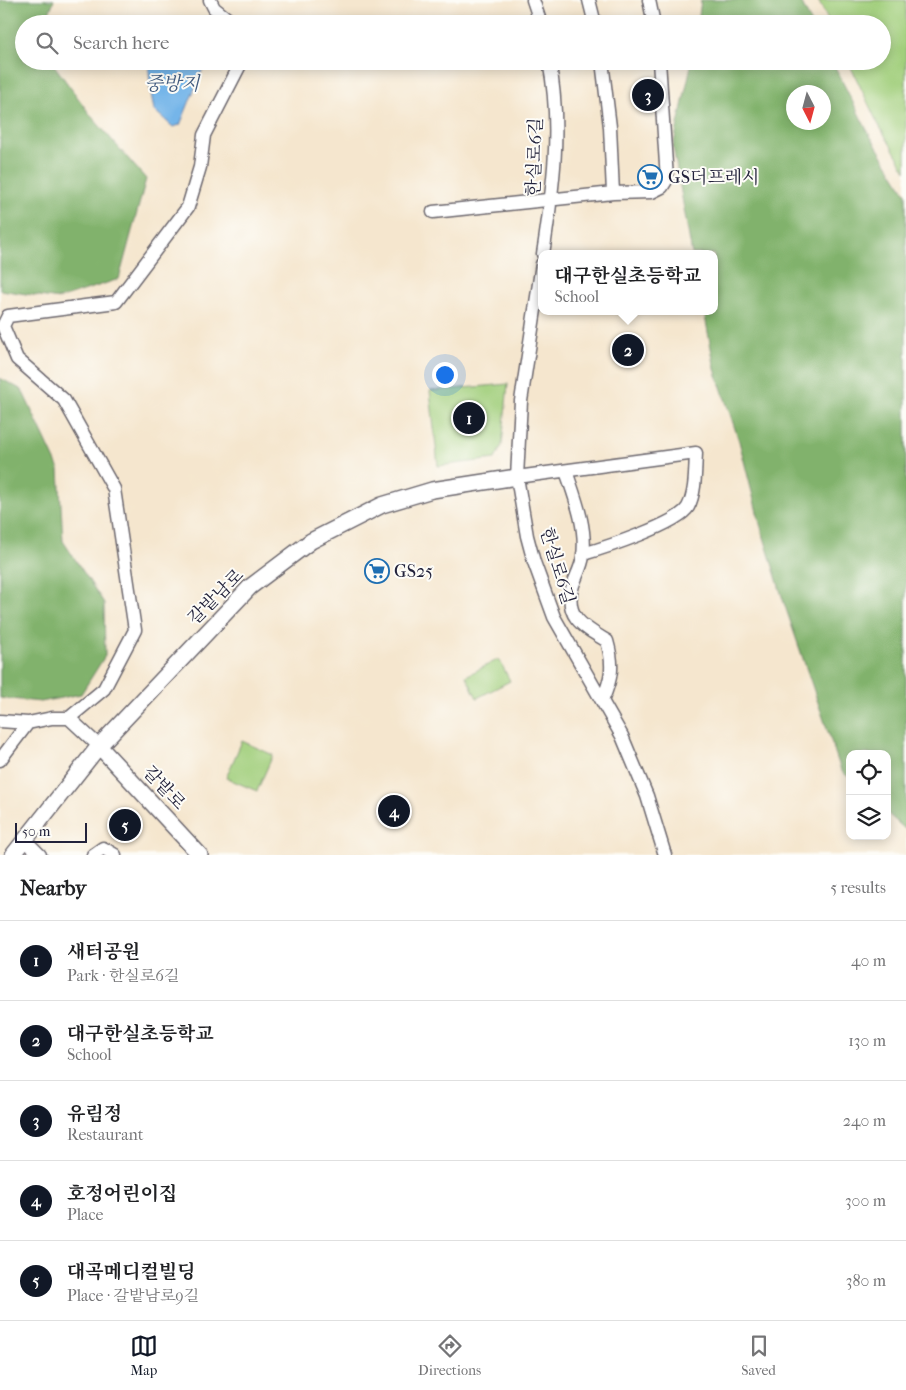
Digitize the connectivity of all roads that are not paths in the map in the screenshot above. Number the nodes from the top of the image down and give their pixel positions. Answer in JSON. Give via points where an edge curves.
{"nodes":[{"id":1,"x":210,"y":0,"type":"edge"},
{"id":2,"x":533,"y":0,"type":"edge"},
{"id":3,"x":589,"y":0,"type":"edge"},
{"id":4,"x":650,"y":0,"type":"edge"},
{"id":5,"x":223,"y":15,"type":"edge"},
{"id":6,"x":538,"y":15,"type":"edge"},
{"id":7,"x":593,"y":15,"type":"edge"},
{"id":8,"x":652,"y":15,"type":"edge"},
{"id":9,"x":237,"y":70,"type":"edge"},
{"id":10,"x":550,"y":70,"type":"edge"},
{"id":11,"x":603,"y":70,"type":"edge"},
{"id":12,"x":660,"y":70,"type":"edge"},
{"id":13,"x":612,"y":193,"type":"junction"},
{"id":14,"x":551,"y":200,"type":"junction"},
{"id":15,"x":433,"y":212,"type":"dead end"},
{"id":16,"x":544,"y":250,"type":"edge"},
{"id":17,"x":538,"y":290,"type":"edge"},
{"id":18,"x":566,"y":471,"type":"junction"},
{"id":19,"x":517,"y":476,"type":"junction"},
{"id":20,"x":583,"y":554,"type":"junction"},
{"id":21,"x":576,"y":618,"type":"junction"},
{"id":22,"x":561,"y":629,"type":"junction"},
{"id":23,"x":602,"y":701,"type":"junction"},
{"id":24,"x":69,"y":718,"type":"junction"},
{"id":25,"x":0,"y":721,"type":"edge"},
{"id":26,"x":28,"y":723,"type":"junction"},
{"id":27,"x":99,"y":746,"type":"junction"},
{"id":28,"x":0,"y":760,"type":"edge"},
{"id":29,"x":26,"y":840,"type":"junction"},
{"id":30,"x":14,"y":855,"type":"edge"},
{"id":31,"x":40,"y":855,"type":"edge"},
{"id":32,"x":93,"y":855,"type":"edge"},
{"id":33,"x":115,"y":855,"type":"edge"},
{"id":34,"x":200,"y":855,"type":"edge"},
{"id":35,"x":665,"y":855,"type":"edge"}],
"edges":[{"from":1,"to":5,"type":"street"},
{"from":2,"to":6,"type":"street"},
{"from":3,"to":7,"type":"street"},
{"from":4,"to":8,"type":"street"},
{"from":9,"to":24,"type":"street","via":[[204,135],[200,167],[188,207],[116,302],[8,316],[3,326],[17,359],[64,400],[114,489],[135,630],[104,689]]},
{"from":10,"to":14,"type":"street","name":"한실로6길","via":[[556,144]]},
{"from":11,"to":13,"type":"street","via":[[610,127]]},
{"from":12,"to":13,"type":"street","via":[[667,179],[662,188],[652,192]]},
{"from":13,"to":14,"type":"street"},
{"from":14,"to":15,"type":"street"},
{"from":14,"to":16,"type":"street","name":"한실로6길"},
{"from":17,"to":19,"type":"street","name":"한실로6길","via":[[521,401]]},
{"from":18,"to":19,"type":"street"},
{"from":18,"to":20,"type":"street","via":[[583,525]]},
{"from":18,"to":20,"type":"street","via":[[696,453],[688,508],[644,533]]},
{"from":19,"to":22,"type":"street","name":"한실로6길","via":[[534,562]]},
{"from":19,"to":27,"type":"main road","name":"갈밭남로","via":[[432,490],[382,505],[311,540],[250,587]]},
{"from":20,"to":21,"type":"street","via":[[570,602]]},
{"from":21,"to":22,"type":"street"},
{"from":21,"to":23,"type":"street","via":[[607,641],[612,656],[610,681]]},
{"from":22,"to":23,"type":"street","name":"한실로6길"},
{"from":23,"to":35,"type":"street","name":"한실로6길","via":[[622,736],[647,796]]},
{"from":24,"to":26,"type":"street"},
{"from":24,"to":27,"type":"street"},
{"from":25,"to":26,"type":"street"},
{"from":26,"to":28,"type":"street"},
{"from":27,"to":29,"type":"main road","name":"갈밭남로"},
{"from":27,"to":34,"type":"main road","name":"갈밭로"},
{"from":29,"to":30,"type":"main road","name":"갈밭남로"},
{"from":29,"to":31,"type":"street"},
{"from":32,"to":33,"type":"street","via":[[103,848]]}]}
